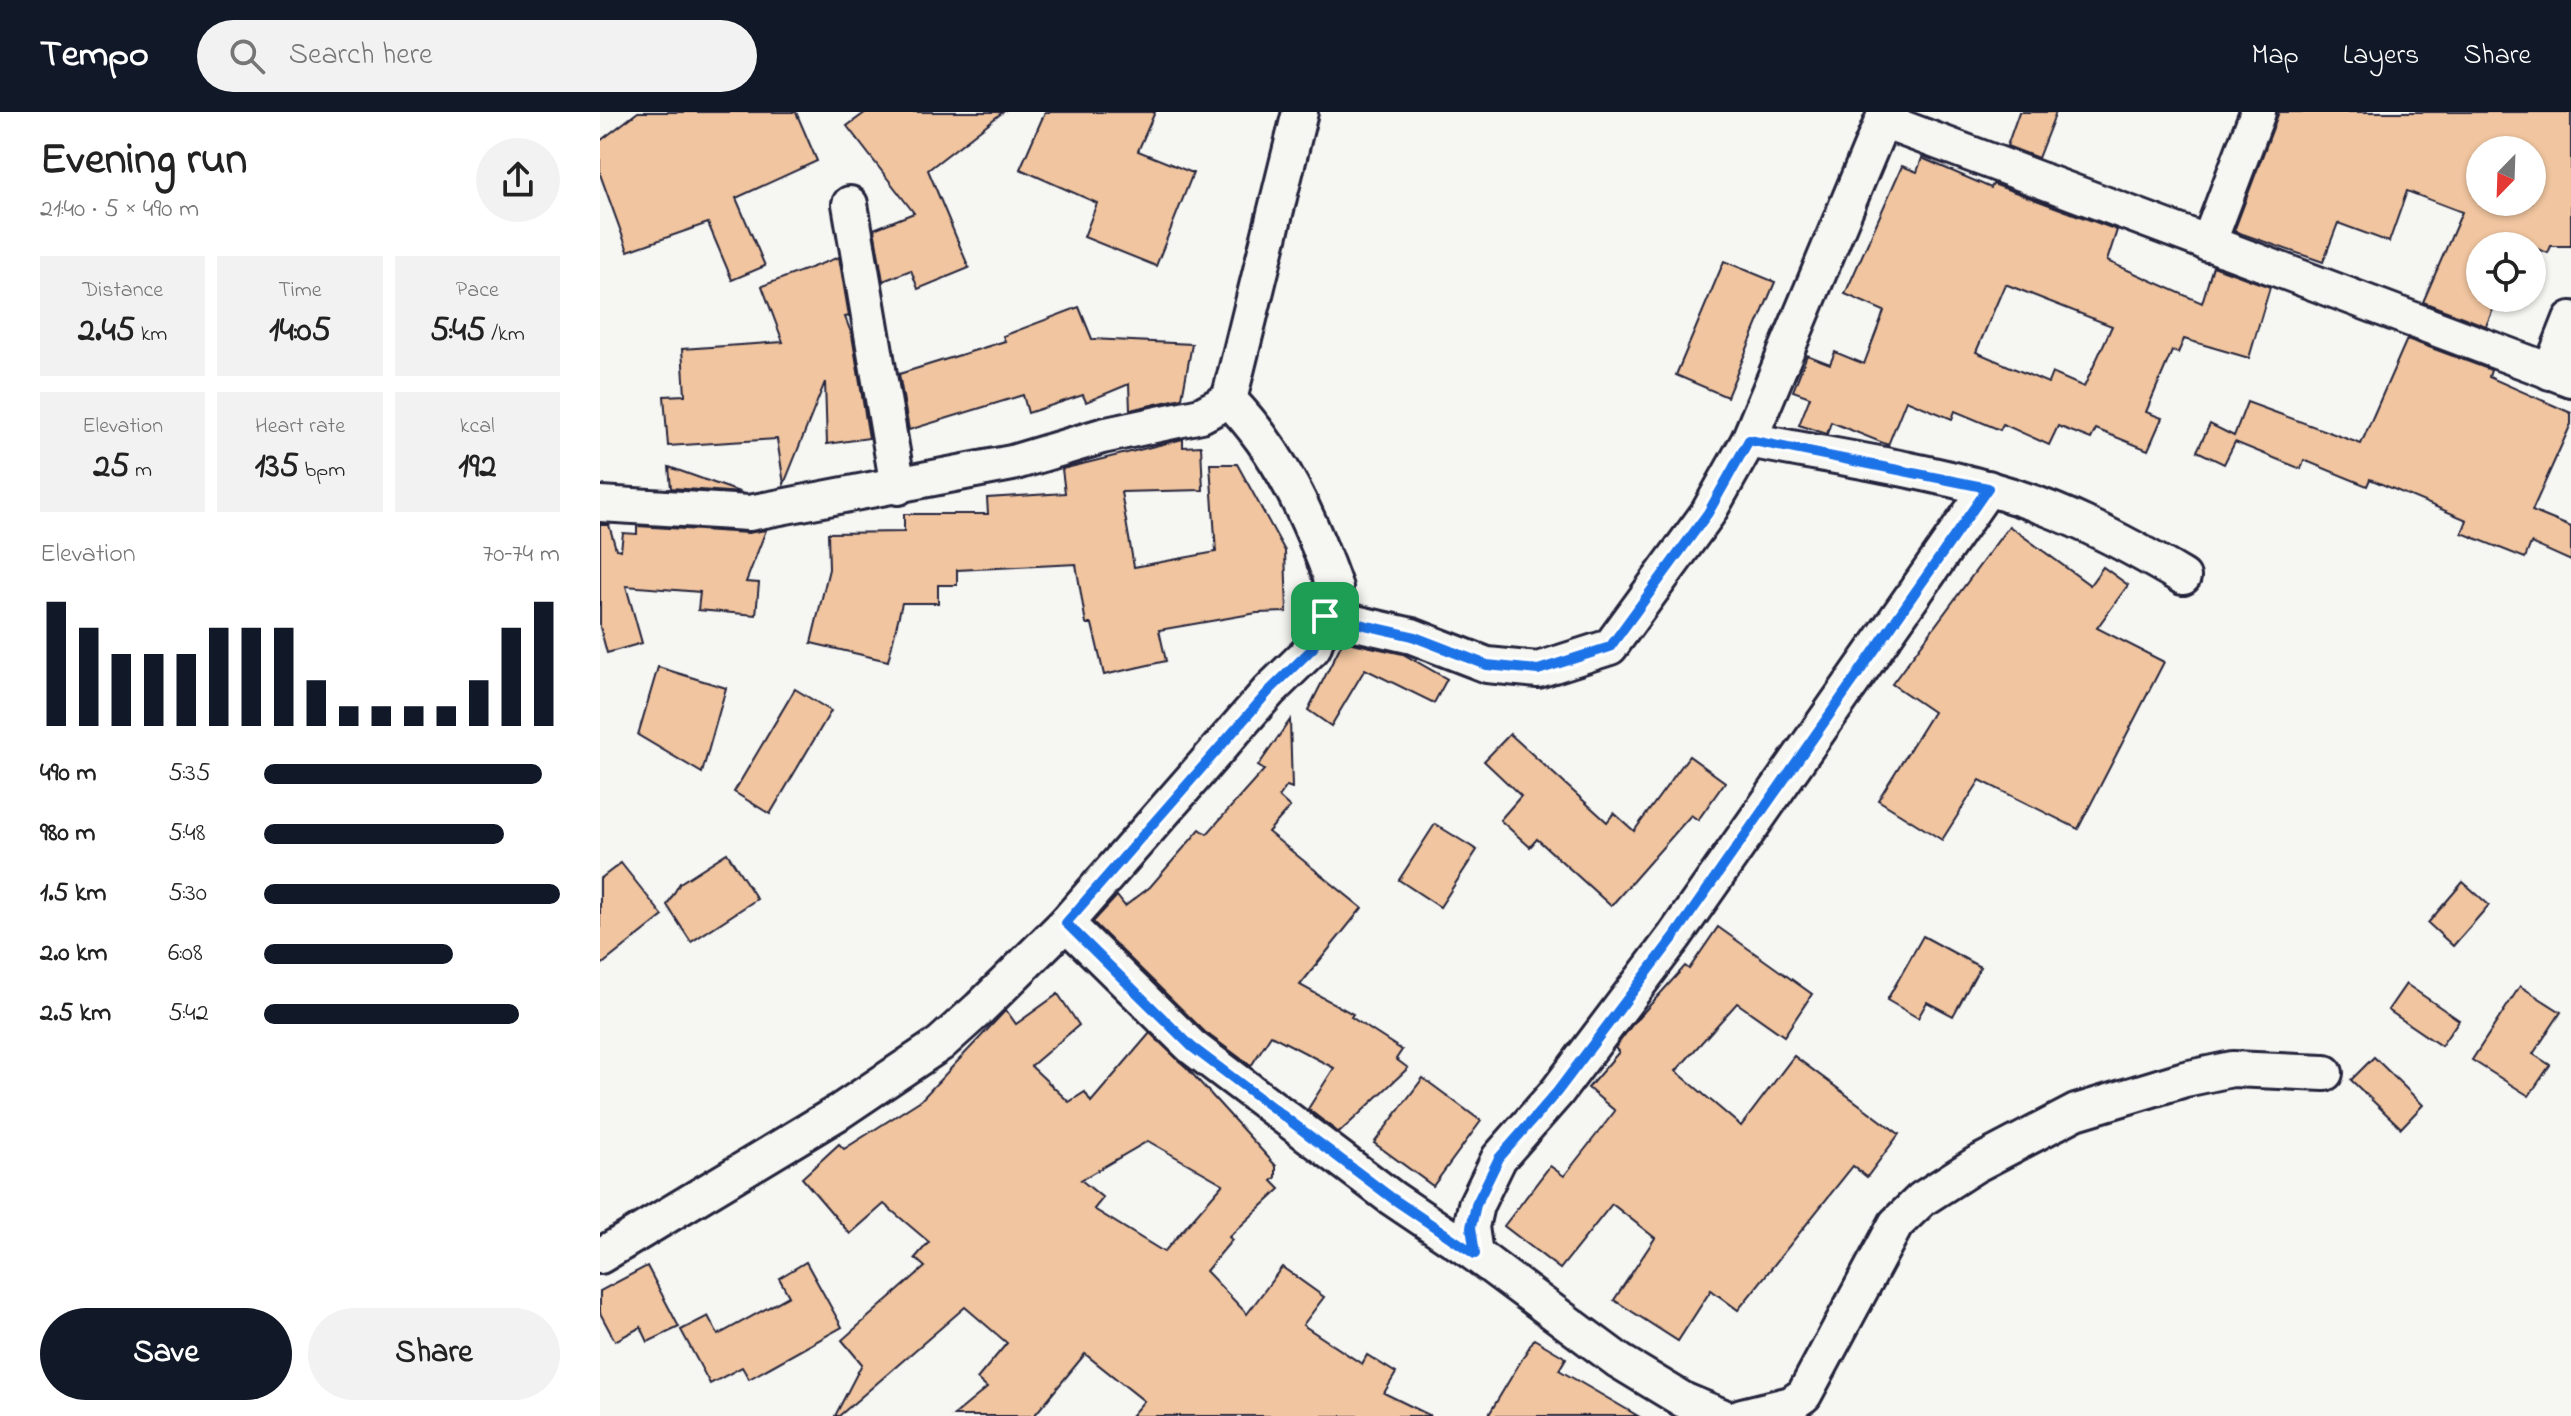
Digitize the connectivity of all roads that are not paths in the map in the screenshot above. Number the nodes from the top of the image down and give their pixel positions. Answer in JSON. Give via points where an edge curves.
{"nodes":[{"id":1,"x":1300,"y":112,"type":"edge"},
{"id":2,"x":2258,"y":112,"type":"edge"},
{"id":3,"x":1884,"y":116,"type":"edge"},
{"id":4,"x":850,"y":204,"type":"dead end"},
{"id":5,"x":2208,"y":244,"type":"junction"},
{"id":6,"x":2571,"y":319,"type":"edge"},
{"id":7,"x":2560,"y":375,"type":"edge"},
{"id":8,"x":1229,"y":400,"type":"junction"},
{"id":9,"x":1749,"y":440,"type":"junction"},
{"id":10,"x":898,"y":487,"type":"junction"},
{"id":11,"x":1988,"y":488,"type":"junction"},
{"id":12,"x":600,"y":504,"type":"edge"},
{"id":13,"x":2183,"y":577,"type":"dead end"},
{"id":14,"x":1325,"y":616,"type":"junction"},
{"id":15,"x":1066,"y":923,"type":"junction"},
{"id":16,"x":2325,"y":1073,"type":"dead end"},
{"id":17,"x":1475,"y":1254,"type":"junction"},
{"id":18,"x":600,"y":1256,"type":"edge"},
{"id":19,"x":1721,"y":1416,"type":"edge"},
{"id":20,"x":1742,"y":1416,"type":"edge"}],
"edges":[{"from":1,"to":8,"type":"street"},
{"from":2,"to":5,"type":"street"},
{"from":3,"to":5,"type":"street"},
{"from":3,"to":9,"type":"street"},
{"from":4,"to":10,"type":"street"},
{"from":5,"to":7,"type":"street"},
{"from":6,"to":7,"type":"street"},
{"from":8,"to":10,"type":"street","via":[[1201,415]]},
{"from":8,"to":14,"type":"street","via":[[1254,425],[1312,523],[1335,588]]},
{"from":9,"to":11,"type":"street"},
{"from":9,"to":14,"type":"street","via":[[1708,513],[1610,647],[1538,670],[1487,665],[1412,636]]},
{"from":10,"to":12,"type":"street","via":[[749,513]]},
{"from":11,"to":13,"type":"street","via":[[2119,538]]},
{"from":11,"to":17,"type":"street","via":[[1674,937],[1557,1092],[1499,1158],[1476,1205],[1471,1227]]},
{"from":14,"to":15,"type":"street","via":[[1313,648],[1269,691]]},
{"from":15,"to":17,"type":"street","via":[[1192,1047]]},
{"from":15,"to":18,"type":"street","via":[[940,1044],[839,1112]]},
{"from":16,"to":20,"type":"street","via":[[2232,1069],[2185,1079],[2076,1112],[1975,1165],[1922,1199],[1896,1224],[1804,1395],[1791,1404]]},
{"from":17,"to":19,"type":"street","via":[[1619,1361]]}]}
